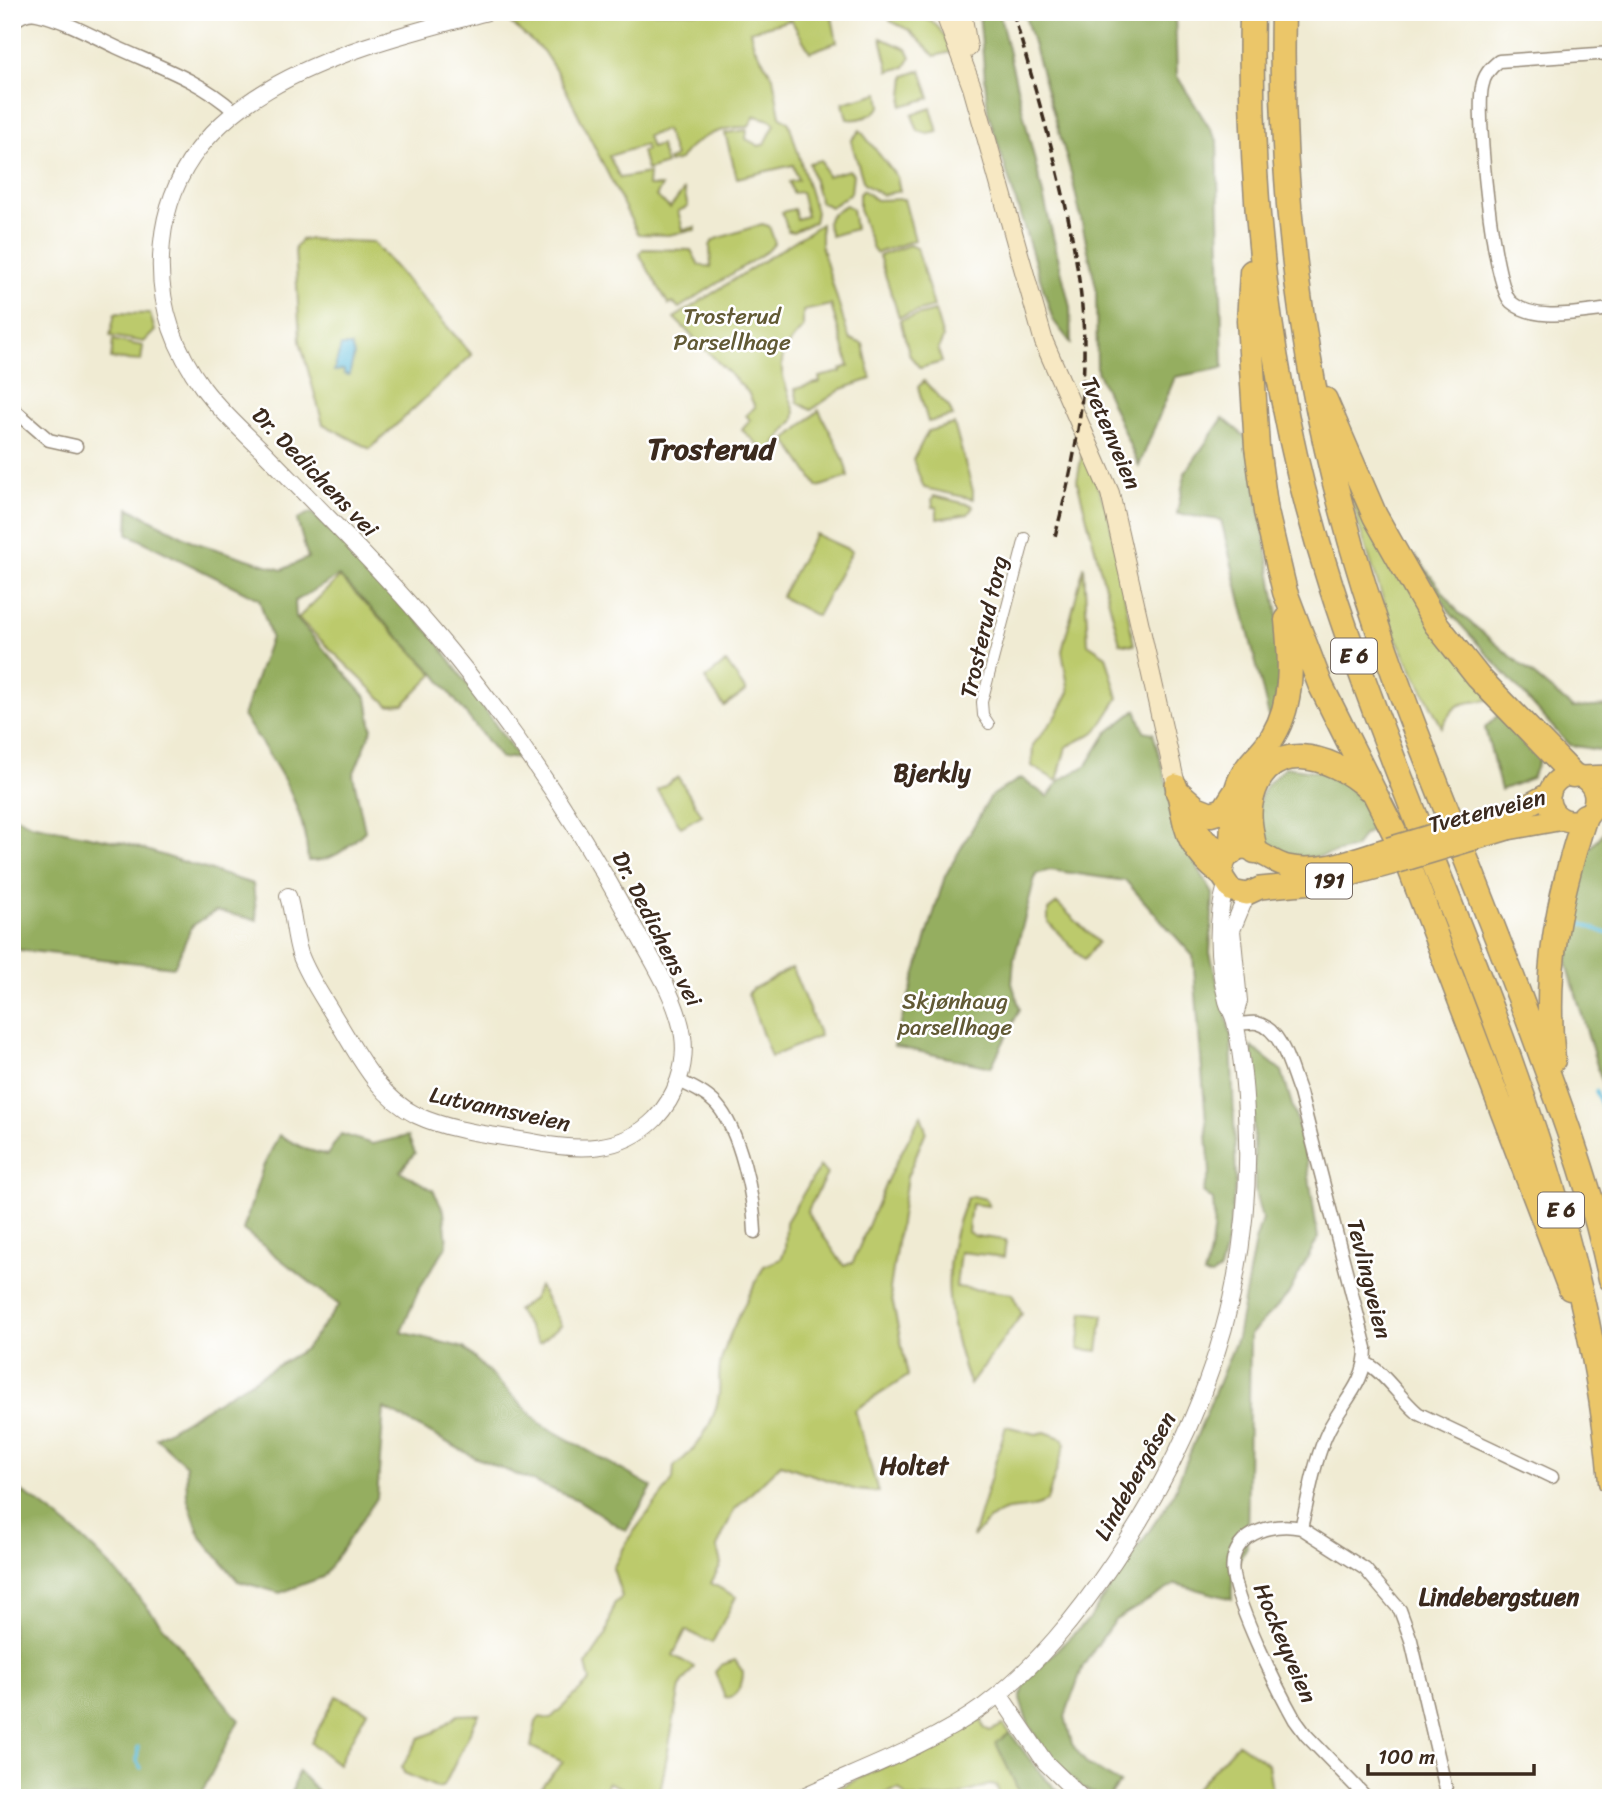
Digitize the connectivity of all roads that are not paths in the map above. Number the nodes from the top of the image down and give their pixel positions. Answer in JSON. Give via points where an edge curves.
{"nodes":[{"id":1,"x":487,"y":12,"type":"edge"},
{"id":2,"x":944,"y":12,"type":"edge"},
{"id":3,"x":962,"y":12,"type":"edge"},
{"id":4,"x":1252,"y":12,"type":"edge"},
{"id":5,"x":1283,"y":12,"type":"edge"},
{"id":6,"x":12,"y":22,"type":"edge"},
{"id":7,"x":1611,"y":53,"type":"edge"},
{"id":8,"x":972,"y":87,"type":"junction"},
{"id":9,"x":234,"y":111,"type":"junction"},
{"id":10,"x":1255,"y":199,"type":"junction"},
{"id":11,"x":1611,"y":309,"type":"edge"},
{"id":12,"x":1308,"y":363,"type":"junction"},
{"id":13,"x":12,"y":408,"type":"edge"},
{"id":14,"x":76,"y":446,"type":"dead end"},
{"id":15,"x":1025,"y":538,"type":"dead end"},
{"id":16,"x":1285,"y":592,"type":"junction"},
{"id":17,"x":989,"y":724,"type":"dead end"},
{"id":18,"x":1578,"y":776,"type":"junction"},
{"id":19,"x":1611,"y":776,"type":"edge"},
{"id":20,"x":1373,"y":793,"type":"junction"},
{"id":21,"x":1550,"y":793,"type":"junction"},
{"id":22,"x":1178,"y":794,"type":"junction"},
{"id":23,"x":1241,"y":795,"type":"junction"},
{"id":24,"x":1588,"y":810,"type":"edge"},
{"id":25,"x":1505,"y":821,"type":"junction"},
{"id":26,"x":1244,"y":854,"type":"junction"},
{"id":27,"x":1392,"y":855,"type":"junction"},
{"id":28,"x":1224,"y":881,"type":"junction"},
{"id":29,"x":1254,"y":891,"type":"junction"},
{"id":30,"x":288,"y":896,"type":"dead end"},
{"id":31,"x":1235,"y":1021,"type":"junction"},
{"id":32,"x":679,"y":1081,"type":"junction"},
{"id":33,"x":1558,"y":1099,"type":"junction"},
{"id":34,"x":755,"y":1232,"type":"dead end"},
{"id":35,"x":1611,"y":1279,"type":"edge"},
{"id":36,"x":1590,"y":1329,"type":"junction"},
{"id":37,"x":1365,"y":1363,"type":"junction"},
{"id":38,"x":1552,"y":1477,"type":"dead end"},
{"id":39,"x":1611,"y":1482,"type":"edge"},
{"id":40,"x":1301,"y":1528,"type":"junction"},
{"id":41,"x":999,"y":1694,"type":"junction"},
{"id":42,"x":799,"y":1798,"type":"edge"},
{"id":43,"x":1082,"y":1798,"type":"edge"},
{"id":44,"x":1367,"y":1798,"type":"edge"},
{"id":45,"x":1448,"y":1798,"type":"edge"}],
"edges":[{"from":1,"to":9,"type":"street","name":"Dr. Dedichens vei","via":[[341,57],[265,89]]},
{"from":2,"to":8,"type":"main road","name":"Tvetenveien"},
{"from":3,"to":8,"type":"main road","name":"Tvetenveien"},
{"from":4,"to":10,"type":"highway","number":"E 6"},
{"from":5,"to":12,"type":"highway","number":"E 6","via":[[1286,186]]},
{"from":6,"to":9,"type":"street","via":[[36,14],[60,22],[215,93]]},
{"from":7,"to":11,"type":"street","via":[[1499,61],[1485,76],[1480,105],[1495,261],[1508,300],[1538,313]]},
{"from":8,"to":22,"type":"main road","name":"Tvetenveien","via":[[1040,331],[1116,511]]},
{"from":9,"to":32,"type":"street","name":"Dr. Dedichens vei","via":[[192,157],[168,210],[161,277],[178,347],[218,406],[435,632],[537,768],[608,881],[671,999],[684,1044]]},
{"from":10,"to":16,"type":"highway","number":"E 6","via":[[1250,321],[1254,419],[1266,512]]},
{"from":10,"to":36,"type":"highway","number":"E 6","via":[[1286,413],[1329,582],[1542,1150],[1568,1232]]},
{"from":12,"to":18,"type":"highway","via":[[1375,516],[1436,624],[1478,677]]},
{"from":12,"to":33,"type":"highway","number":"E 6","via":[[1335,488],[1373,616]]},
{"from":13,"to":14,"type":"street","via":[[50,440]]},
{"from":15,"to":17,"type":"street","name":"Trosterud torg","via":[[982,702]]},
{"from":16,"to":20,"type":"highway","number":"E 6","via":[[1320,684]]},
{"from":16,"to":23,"type":"highway","number":"E 6","via":[[1290,680],[1281,719]]},
{"from":18,"to":19,"type":"highway"},
{"from":18,"to":21,"type":"highway","number":"191","via":[[1558,779]]},
{"from":18,"to":24,"type":"highway","via":[[1595,793]]},
{"from":20,"to":23,"type":"highway","number":"E 6","via":[[1339,766],[1312,756],[1281,761]]},
{"from":20,"to":36,"type":"highway","number":"E 6","via":[[1411,871],[1528,1173],[1558,1265]]},
{"from":21,"to":24,"type":"highway","via":[[1553,811]]},
{"from":21,"to":25,"type":"highway","name":"Tvetenveien","number":"191"},
{"from":22,"to":23,"type":"highway","via":[[1207,814],[1219,813]]},
{"from":22,"to":26,"type":"highway","name":"Tvetenveien","number":"191","via":[[1206,841]]},
{"from":22,"to":28,"type":"highway","name":"Tvetenveien","number":"191","via":[[1190,842]]},
{"from":23,"to":26,"type":"highway"},
{"from":24,"to":25,"type":"highway","name":"Tvetenveien","number":"191"},
{"from":24,"to":33,"type":"highway","via":[[1556,917],[1549,1004]]},
{"from":25,"to":27,"type":"highway","name":"Tvetenveien","number":"191","bridge":true},
{"from":26,"to":27,"type":"highway","name":"Tvetenveien","number":"191","via":[[1313,868]]},
{"from":26,"to":28,"type":"highway","via":[[1222,868]]},
{"from":26,"to":29,"type":"highway","via":[[1267,873]]},
{"from":27,"to":29,"type":"highway","name":"Tvetenveien","number":"191","via":[[1325,882]]},
{"from":28,"to":29,"type":"highway","name":"Tvetenveien","number":"191","via":[[1236,892]]},
{"from":28,"to":31,"type":"street","name":"Lindebergåsen","via":[[1218,944],[1227,1004]]},
{"from":29,"to":31,"type":"street","name":"Lindebergåsen","via":[[1232,930],[1239,1001]]},
{"from":30,"to":32,"type":"street","name":"Lutvannsveien","via":[[299,949],[313,981],[377,1083],[419,1116],[466,1130],[591,1149],[621,1142],[642,1130],[660,1114]]},
{"from":31,"to":37,"type":"street","name":"Tevlingveien","via":[[1256,1023],[1271,1031],[1295,1081],[1364,1333]]},
{"from":31,"to":41,"type":"street","name":"Lindebergåsen","via":[[1246,1116],[1244,1231],[1232,1304],[1215,1364],[1181,1447],[1127,1541],[1057,1638]]},
{"from":32,"to":34,"type":"street","via":[[710,1098],[723,1114],[752,1186]]},
{"from":33,"to":35,"type":"highway","number":"E 6"},
{"from":36,"to":39,"type":"highway","number":"E 6"},
{"from":37,"to":38,"type":"street","name":"Tevlingveien","via":[[1419,1414]]},
{"from":37,"to":40,"type":"street","via":[[1357,1388],[1329,1429]]},
{"from":40,"to":44,"type":"street","name":"Hockeyveien","via":[[1273,1526],[1254,1532],[1239,1548],[1233,1576],[1295,1720]]},
{"from":40,"to":45,"type":"street","via":[[1365,1569],[1400,1610]]},
{"from":41,"to":42,"type":"street","name":"Lindebergåsen","via":[[944,1730]]},
{"from":41,"to":43,"type":"street","via":[[1045,1762]]}]}
